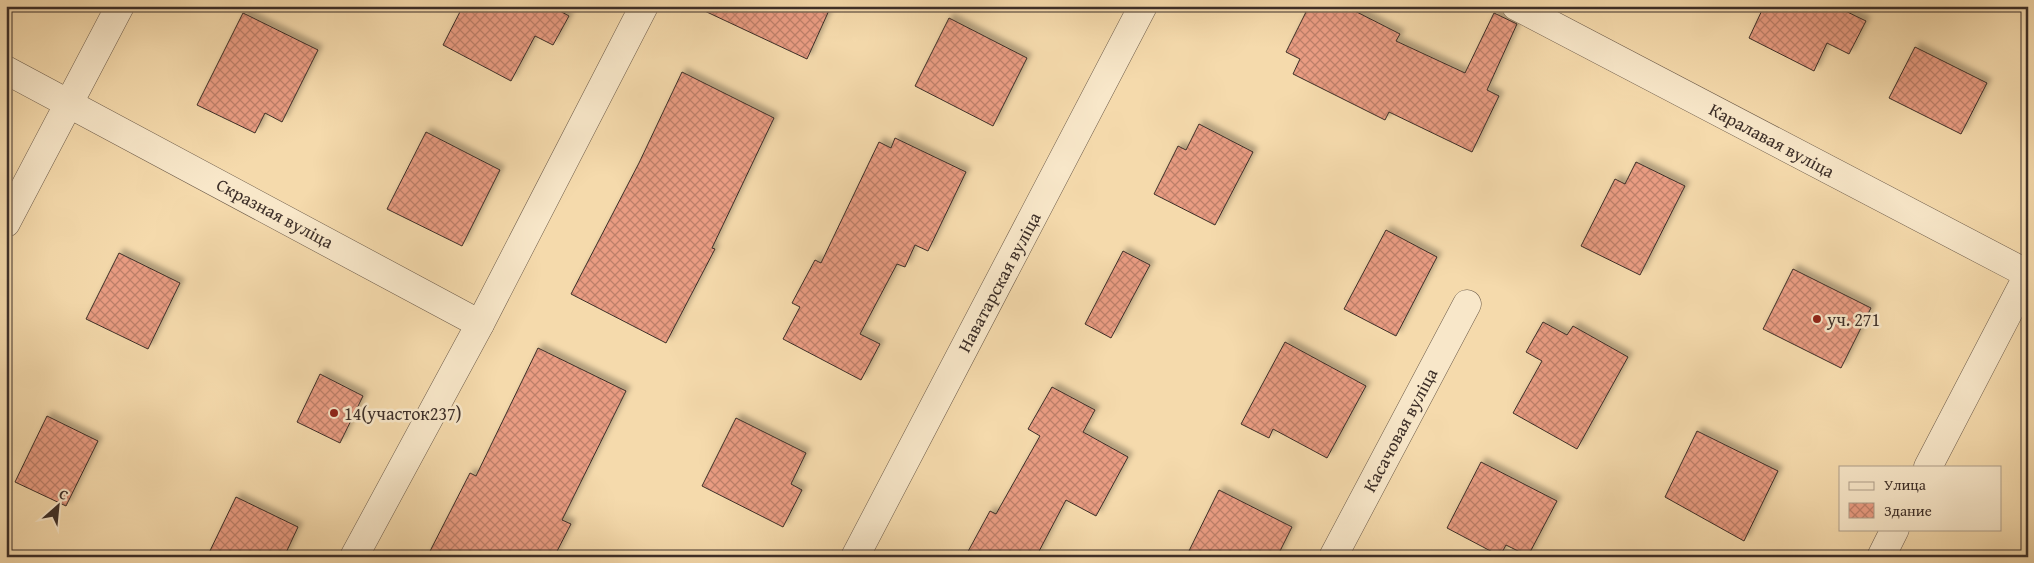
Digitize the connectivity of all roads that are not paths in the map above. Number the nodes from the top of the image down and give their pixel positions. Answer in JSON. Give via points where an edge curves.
{"nodes":[{"id":1,"x":120,"y":6,"type":"edge"},
{"id":2,"x":644,"y":6,"type":"edge"},
{"id":3,"x":1143,"y":6,"type":"edge"},
{"id":4,"x":1516,"y":6,"type":"edge"},
{"id":5,"x":6,"y":70,"type":"edge"},
{"id":6,"x":69,"y":103,"type":"junction"},
{"id":7,"x":6,"y":223,"type":"edge"},
{"id":8,"x":2028,"y":274,"type":"edge"},
{"id":9,"x":1467,"y":304,"type":"dead end"},
{"id":10,"x":480,"y":324,"type":"junction"},
{"id":11,"x":1929,"y":466,"type":"edge"},
{"id":12,"x":1894,"y":530,"type":"edge"},
{"id":13,"x":354,"y":557,"type":"edge"},
{"id":14,"x":855,"y":557,"type":"edge"},
{"id":15,"x":1334,"y":557,"type":"edge"},
{"id":16,"x":1881,"y":557,"type":"edge"}],
"edges":[{"from":1,"to":6,"type":"street"},
{"from":2,"to":10,"type":"street"},
{"from":3,"to":14,"type":"street","name":"Наватарская вуліца"},
{"from":4,"to":8,"type":"street","name":"Каралавая вуліца"},
{"from":5,"to":6,"type":"street","name":"Скразная вуліца"},
{"from":6,"to":7,"type":"street"},
{"from":6,"to":10,"type":"street","name":"Скразная вуліца"},
{"from":8,"to":11,"type":"street"},
{"from":9,"to":15,"type":"street","name":"Касачовая вуліца"},
{"from":10,"to":13,"type":"street"},
{"from":12,"to":16,"type":"street"}]}
